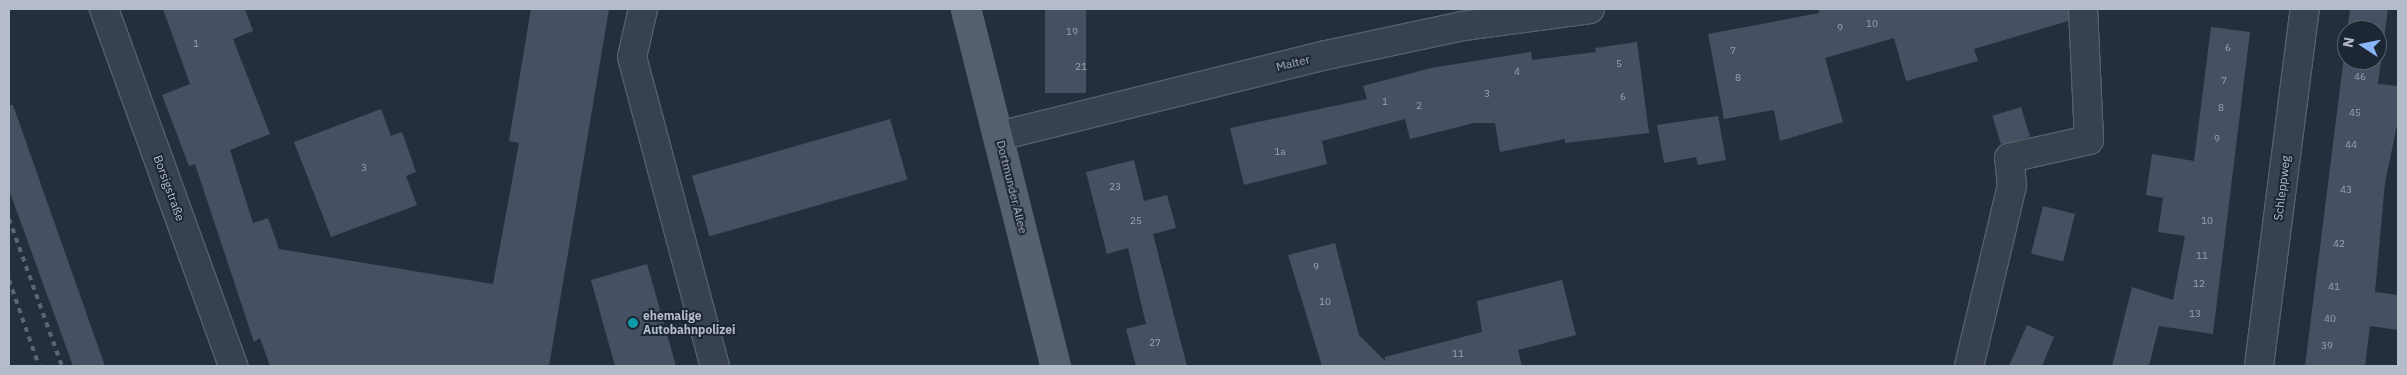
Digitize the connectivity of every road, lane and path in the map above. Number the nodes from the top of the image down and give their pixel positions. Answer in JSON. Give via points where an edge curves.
{"nodes":[{"id":1,"x":104,"y":9,"type":"edge"},
{"id":2,"x":643,"y":9,"type":"edge"},
{"id":3,"x":966,"y":9,"type":"edge"},
{"id":4,"x":1590,"y":9,"type":"edge"},
{"id":5,"x":2083,"y":9,"type":"edge"},
{"id":6,"x":2305,"y":9,"type":"edge"},
{"id":7,"x":14,"y":110,"type":"dead end"},
{"id":8,"x":9,"y":112,"type":"edge"},
{"id":9,"x":1000,"y":136,"type":"junction"},
{"id":10,"x":233,"y":366,"type":"edge"},
{"id":11,"x":715,"y":366,"type":"edge"},
{"id":12,"x":1056,"y":366,"type":"edge"},
{"id":13,"x":1969,"y":366,"type":"edge"},
{"id":14,"x":2259,"y":366,"type":"edge"}],
"edges":[{"from":1,"to":10,"type":"street","name":"Borsigstraße"},
{"from":2,"to":11,"type":"street","via":[[632,57]]},
{"from":3,"to":9,"type":"main road","name":"Dortmunder Allee"},
{"from":4,"to":9,"type":"street","name":"Malter","via":[[1463,26],[1322,56]]},
{"from":5,"to":13,"type":"street","via":[[2089,140],[2009,158],[2012,184]]},
{"from":6,"to":14,"type":"street","name":"Schleppweg"},
{"from":7,"to":8,"type":"path"},
{"from":9,"to":12,"type":"main road","name":"Dortmunder Allee"}]}
